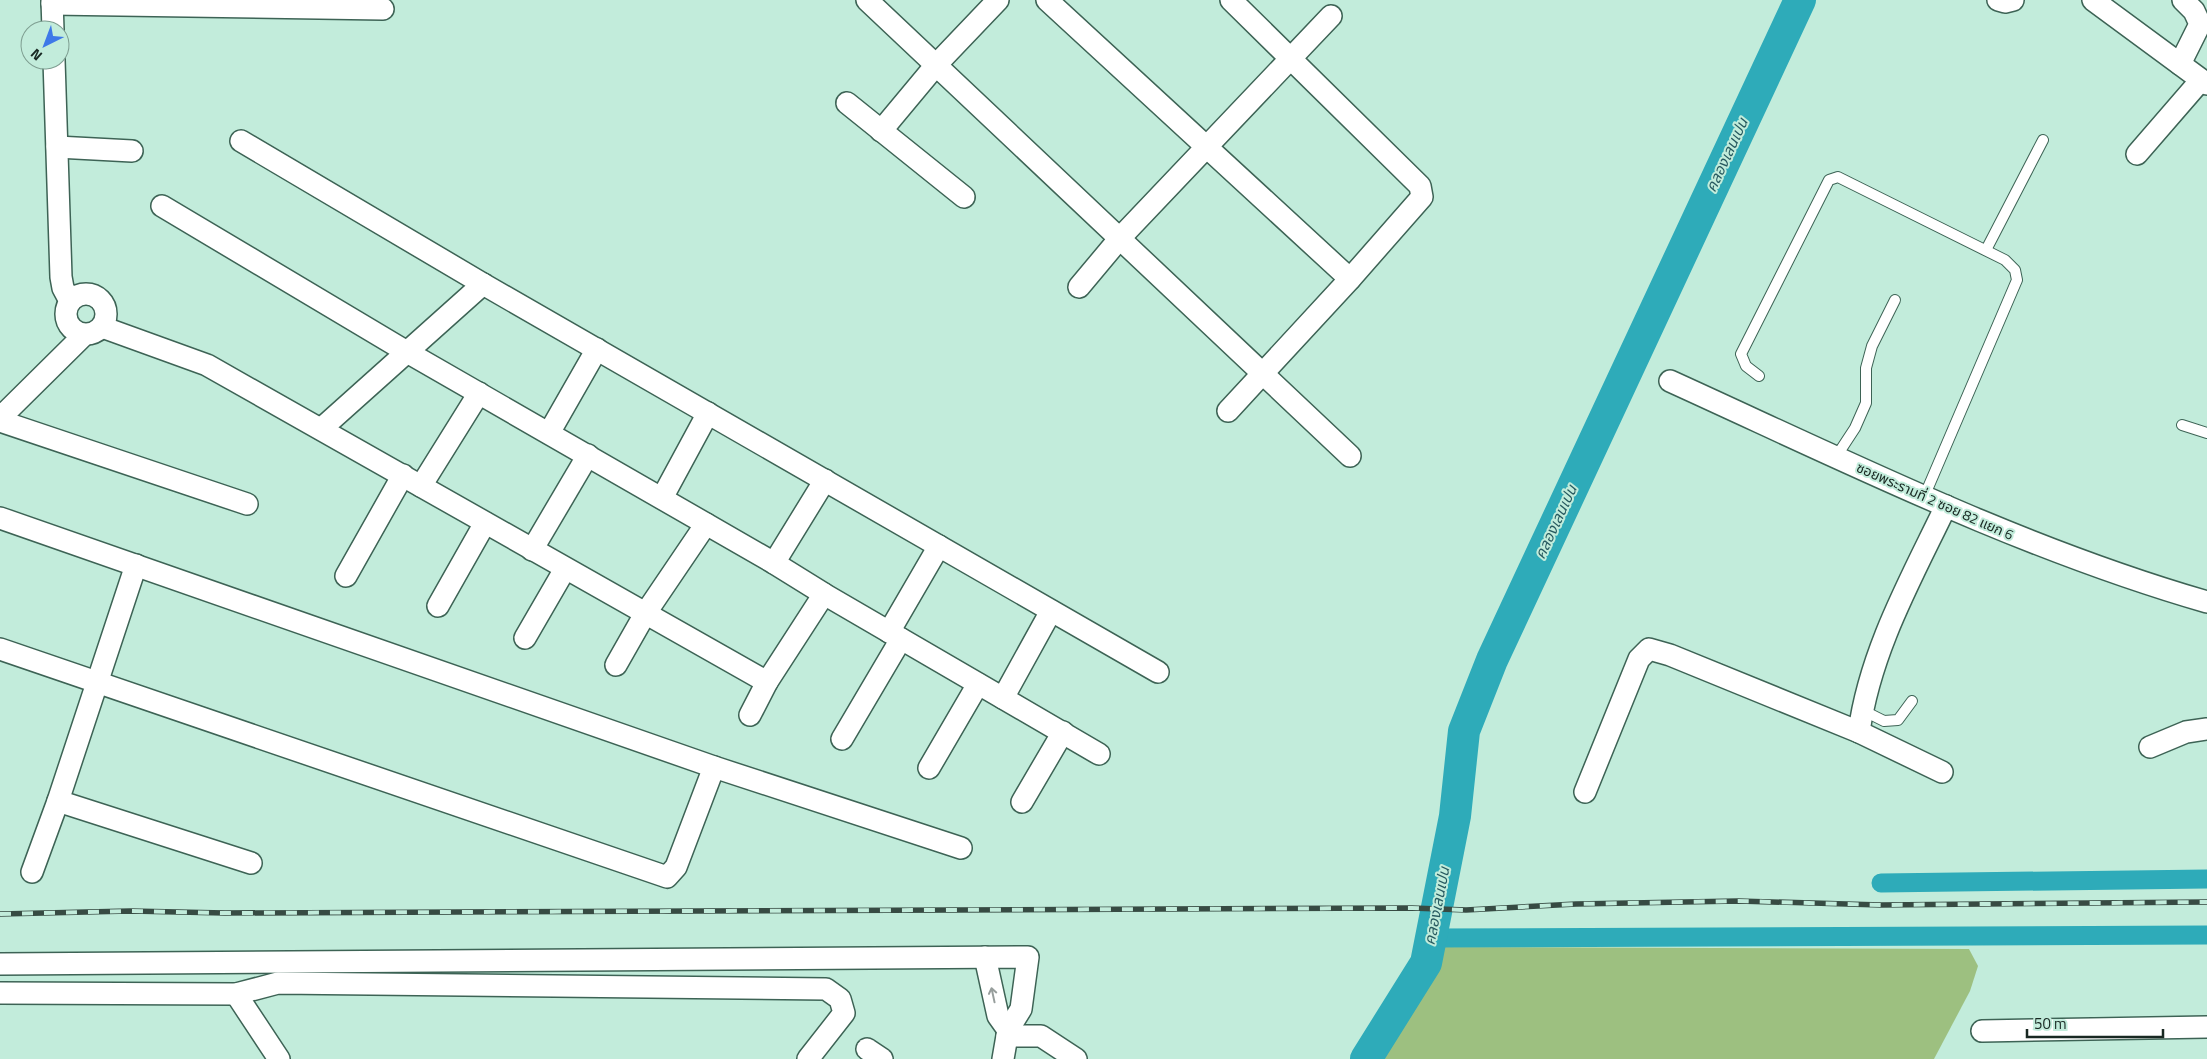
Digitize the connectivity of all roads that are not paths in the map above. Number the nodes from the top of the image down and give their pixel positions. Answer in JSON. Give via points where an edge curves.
{"nodes":[{"id":1,"x":867,"y":0,"type":"edge"},
{"id":2,"x":998,"y":0,"type":"edge"},
{"id":3,"x":1047,"y":0,"type":"edge"},
{"id":4,"x":1231,"y":0,"type":"edge"},
{"id":5,"x":1998,"y":0,"type":"edge"},
{"id":6,"x":2013,"y":0,"type":"edge"},
{"id":7,"x":2093,"y":0,"type":"edge"},
{"id":8,"x":2183,"y":0,"type":"edge"},
{"id":9,"x":52,"y":2,"type":"edge"},
{"id":10,"x":383,"y":9,"type":"dead end"},
{"id":11,"x":1331,"y":16,"type":"dead end"},
{"id":12,"x":53,"y":20,"type":"edge"},
{"id":13,"x":1290,"y":58,"type":"junction"},
{"id":14,"x":2180,"y":64,"type":"junction"},
{"id":15,"x":936,"y":66,"type":"junction"},
{"id":16,"x":54,"y":70,"type":"edge"},
{"id":17,"x":2204,"y":82,"type":"edge"},
{"id":18,"x":847,"y":104,"type":"dead end"},
{"id":19,"x":881,"y":131,"type":"junction"},
{"id":20,"x":2043,"y":140,"type":"dead end"},
{"id":21,"x":241,"y":141,"type":"dead end"},
{"id":22,"x":1206,"y":146,"type":"junction"},
{"id":23,"x":57,"y":147,"type":"junction"},
{"id":24,"x":132,"y":151,"type":"dead end"},
{"id":25,"x":2137,"y":154,"type":"dead end"},
{"id":26,"x":964,"y":197,"type":"dead end"},
{"id":27,"x":162,"y":206,"type":"dead end"},
{"id":28,"x":1120,"y":238,"type":"junction"},
{"id":29,"x":1986,"y":250,"type":"junction"},
{"id":30,"x":1350,"y":280,"type":"junction"},
{"id":31,"x":483,"y":284,"type":"junction"},
{"id":32,"x":1079,"y":287,"type":"dead end"},
{"id":33,"x":1895,"y":300,"type":"dead end"},
{"id":34,"x":70,"y":301,"type":"junction"},
{"id":35,"x":93,"y":331,"type":"junction"},
{"id":36,"x":597,"y":349,"type":"junction"},
{"id":37,"x":407,"y":352,"type":"junction"},
{"id":38,"x":1262,"y":373,"type":"junction"},
{"id":39,"x":1758,"y":376,"type":"dead end"},
{"id":40,"x":1670,"y":381,"type":"dead end"},
{"id":41,"x":479,"y":393,"type":"junction"},
{"id":42,"x":1228,"y":411,"type":"dead end"},
{"id":43,"x":708,"y":413,"type":"junction"},
{"id":44,"x":0,"y":419,"type":"edge"},
{"id":45,"x":2182,"y":425,"type":"dead end"},
{"id":46,"x":321,"y":428,"type":"junction"},
{"id":47,"x":549,"y":433,"type":"junction"},
{"id":48,"x":2207,"y":433,"type":"edge"},
{"id":49,"x":588,"y":455,"type":"junction"},
{"id":50,"x":1350,"y":456,"type":"dead end"},
{"id":51,"x":1836,"y":457,"type":"junction"},
{"id":52,"x":412,"y":480,"type":"junction"},
{"id":53,"x":825,"y":480,"type":"junction"},
{"id":54,"x":1924,"y":497,"type":"junction"},
{"id":55,"x":662,"y":498,"type":"junction"},
{"id":56,"x":247,"y":504,"type":"dead end"},
{"id":57,"x":1946,"y":506,"type":"junction"},
{"id":58,"x":0,"y":518,"type":"edge"},
{"id":59,"x":485,"y":523,"type":"junction"},
{"id":60,"x":706,"y":524,"type":"junction"},
{"id":61,"x":939,"y":546,"type":"junction"},
{"id":62,"x":532,"y":550,"type":"junction"},
{"id":63,"x":774,"y":562,"type":"junction"},
{"id":64,"x":136,"y":565,"type":"junction"},
{"id":65,"x":565,"y":569,"type":"junction"},
{"id":66,"x":346,"y":576,"type":"dead end"},
{"id":67,"x":824,"y":594,"type":"junction"},
{"id":68,"x":2207,"y":602,"type":"edge"},
{"id":69,"x":438,"y":606,"type":"dead end"},
{"id":70,"x":1051,"y":611,"type":"junction"},
{"id":71,"x":645,"y":614,"type":"junction"},
{"id":72,"x":895,"y":635,"type":"junction"},
{"id":73,"x":526,"y":638,"type":"dead end"},
{"id":74,"x":0,"y":649,"type":"edge"},
{"id":75,"x":616,"y":665,"type":"dead end"},
{"id":76,"x":1158,"y":672,"type":"dead end"},
{"id":77,"x":97,"y":682,"type":"junction"},
{"id":78,"x":767,"y":682,"type":"junction"},
{"id":79,"x":978,"y":684,"type":"junction"},
{"id":80,"x":1003,"y":698,"type":"junction"},
{"id":81,"x":1912,"y":701,"type":"dead end"},
{"id":82,"x":1862,"y":710,"type":"junction"},
{"id":83,"x":750,"y":715,"type":"dead end"},
{"id":84,"x":2207,"y":729,"type":"edge"},
{"id":85,"x":1063,"y":732,"type":"junction"},
{"id":86,"x":1859,"y":732,"type":"junction"},
{"id":87,"x":842,"y":739,"type":"dead end"},
{"id":88,"x":2150,"y":747,"type":"dead end"},
{"id":89,"x":1099,"y":754,"type":"dead end"},
{"id":90,"x":714,"y":767,"type":"junction"},
{"id":91,"x":929,"y":768,"type":"dead end"},
{"id":92,"x":1942,"y":772,"type":"dead end"},
{"id":93,"x":1585,"y":792,"type":"dead end"},
{"id":94,"x":58,"y":801,"type":"junction"},
{"id":95,"x":1022,"y":802,"type":"dead end"},
{"id":96,"x":961,"y":848,"type":"dead end"},
{"id":97,"x":251,"y":863,"type":"dead end"},
{"id":98,"x":32,"y":872,"type":"dead end"},
{"id":99,"x":985,"y":957,"type":"junction"},
{"id":100,"x":0,"y":964,"type":"edge"},
{"id":101,"x":0,"y":993,"type":"edge"},
{"id":102,"x":236,"y":994,"type":"junction"},
{"id":103,"x":2207,"y":1027,"type":"edge"},
{"id":104,"x":1982,"y":1031,"type":"dead end"},
{"id":105,"x":1008,"y":1033,"type":"junction"},
{"id":106,"x":279,"y":1059,"type":"edge"},
{"id":107,"x":808,"y":1059,"type":"edge"},
{"id":108,"x":1003,"y":1059,"type":"edge"},
{"id":109,"x":1076,"y":1059,"type":"edge"}],
"edges":[{"from":1,"to":15,"type":"street"},
{"from":2,"to":15,"type":"street"},
{"from":3,"to":22,"type":"street"},
{"from":4,"to":13,"type":"street"},
{"from":5,"to":6,"type":"street"},
{"from":7,"to":14,"type":"street"},
{"from":8,"to":14,"type":"street","via":[[2194,11],[2200,24]]},
{"from":9,"to":10,"type":"street"},
{"from":9,"to":12,"type":"street"},
{"from":11,"to":13,"type":"street"},
{"from":13,"to":22,"type":"street"},
{"from":13,"to":30,"type":"street","via":[[1423,192]]},
{"from":14,"to":17,"type":"street"},
{"from":15,"to":19,"type":"street"},
{"from":15,"to":28,"type":"street"},
{"from":16,"to":23,"type":"street"},
{"from":17,"to":25,"type":"street"},
{"from":18,"to":19,"type":"street"},
{"from":19,"to":26,"type":"street"},
{"from":20,"to":29,"type":"lane"},
{"from":21,"to":31,"type":"street"},
{"from":22,"to":28,"type":"street"},
{"from":22,"to":30,"type":"street"},
{"from":23,"to":24,"type":"street"},
{"from":23,"to":34,"type":"street","via":[[61,277]]},
{"from":27,"to":37,"type":"street"},
{"from":28,"to":32,"type":"street"},
{"from":28,"to":38,"type":"street"},
{"from":29,"to":39,"type":"lane","via":[[1838,177],[1829,180],[1741,354],[1746,366]]},
{"from":29,"to":54,"type":"lane","via":[[2005,260],[2015,270],[2017,280]]},
{"from":30,"to":38,"type":"street"},
{"from":31,"to":36,"type":"street"},
{"from":31,"to":37,"type":"street"},
{"from":33,"to":51,"type":"lane","via":[[1872,346],[1866,368],[1866,403],[1855,428]]},
{"from":34,"to":35,"type":"street","via":[[66,309],[69,326],[76,332]]},
{"from":34,"to":35,"type":"street","via":[[86,294],[100,300],[106,313]]},
{"from":35,"to":44,"type":"street"},
{"from":35,"to":46,"type":"street","via":[[190,357]]},
{"from":36,"to":43,"type":"street"},
{"from":36,"to":47,"type":"street"},
{"from":37,"to":41,"type":"street"},
{"from":37,"to":46,"type":"street"},
{"from":38,"to":42,"type":"street"},
{"from":38,"to":50,"type":"street"},
{"from":40,"to":51,"type":"street","name":"ซอยพระรามที่ 2 ซอย 82 แยก 6"},
{"from":41,"to":47,"type":"street"},
{"from":41,"to":52,"type":"street"},
{"from":43,"to":53,"type":"street"},
{"from":43,"to":55,"type":"street"},
{"from":44,"to":56,"type":"street"},
{"from":45,"to":48,"type":"lane"},
{"from":46,"to":52,"type":"street"},
{"from":47,"to":49,"type":"street"},
{"from":49,"to":55,"type":"street"},
{"from":49,"to":62,"type":"street"},
{"from":51,"to":54,"type":"street","name":"ซอยพระรามที่ 2 ซอย 82 แยก 6"},
{"from":52,"to":59,"type":"street"},
{"from":52,"to":66,"type":"street"},
{"from":53,"to":61,"type":"street"},
{"from":53,"to":63,"type":"street"},
{"from":54,"to":57,"type":"street","name":"ซอยพระรามที่ 2 ซอย 82 แยก 6"},
{"from":55,"to":60,"type":"street"},
{"from":57,"to":68,"type":"street","name":"ซอยพระรามที่ 2 ซอย 82 แยก 6","via":[[1996,529],[2136,582]]},
{"from":57,"to":82,"type":"street","via":[[1888,627]]},
{"from":58,"to":64,"type":"street"},
{"from":59,"to":62,"type":"street"},
{"from":59,"to":69,"type":"street"},
{"from":60,"to":63,"type":"street"},
{"from":60,"to":71,"type":"street"},
{"from":61,"to":70,"type":"street"},
{"from":61,"to":72,"type":"street"},
{"from":62,"to":65,"type":"street"},
{"from":63,"to":67,"type":"street"},
{"from":64,"to":77,"type":"street"},
{"from":64,"to":90,"type":"street"},
{"from":65,"to":71,"type":"street"},
{"from":65,"to":73,"type":"street"},
{"from":67,"to":72,"type":"street"},
{"from":67,"to":78,"type":"street"},
{"from":70,"to":76,"type":"street"},
{"from":70,"to":80,"type":"street"},
{"from":71,"to":75,"type":"street"},
{"from":71,"to":78,"type":"street"},
{"from":72,"to":79,"type":"street"},
{"from":72,"to":87,"type":"street"},
{"from":74,"to":77,"type":"street"},
{"from":77,"to":90,"type":"street","via":[[667,877],[676,867]]},
{"from":77,"to":94,"type":"street"},
{"from":78,"to":83,"type":"street"},
{"from":79,"to":80,"type":"street"},
{"from":79,"to":91,"type":"street"},
{"from":80,"to":85,"type":"street"},
{"from":81,"to":82,"type":"lane","via":[[1898,720],[1884,721]]},
{"from":82,"to":86,"type":"street"},
{"from":84,"to":88,"type":"street","via":[[2186,732]]},
{"from":85,"to":89,"type":"street"},
{"from":85,"to":95,"type":"street"},
{"from":86,"to":92,"type":"street"},
{"from":86,"to":93,"type":"street","via":[[1649,649],[1639,659]]},
{"from":90,"to":96,"type":"street"},
{"from":94,"to":97,"type":"street"},
{"from":94,"to":98,"type":"street"},
{"from":99,"to":100,"type":"street"},
{"from":105,"to":99,"type":"street","one_way":true,"via":[[998,1016]]},
{"from":99,"to":105,"type":"street","via":[[1028,957],[1021,1009]]},
{"from":101,"to":102,"type":"street"},
{"from":102,"to":106,"type":"street"},
{"from":102,"to":107,"type":"street","via":[[278,983],[826,989],[840,999],[844,1013]]},
{"from":103,"to":104,"type":"street"},
{"from":105,"to":108,"type":"street"},
{"from":105,"to":109,"type":"street","via":[[1041,1036]]}]}
